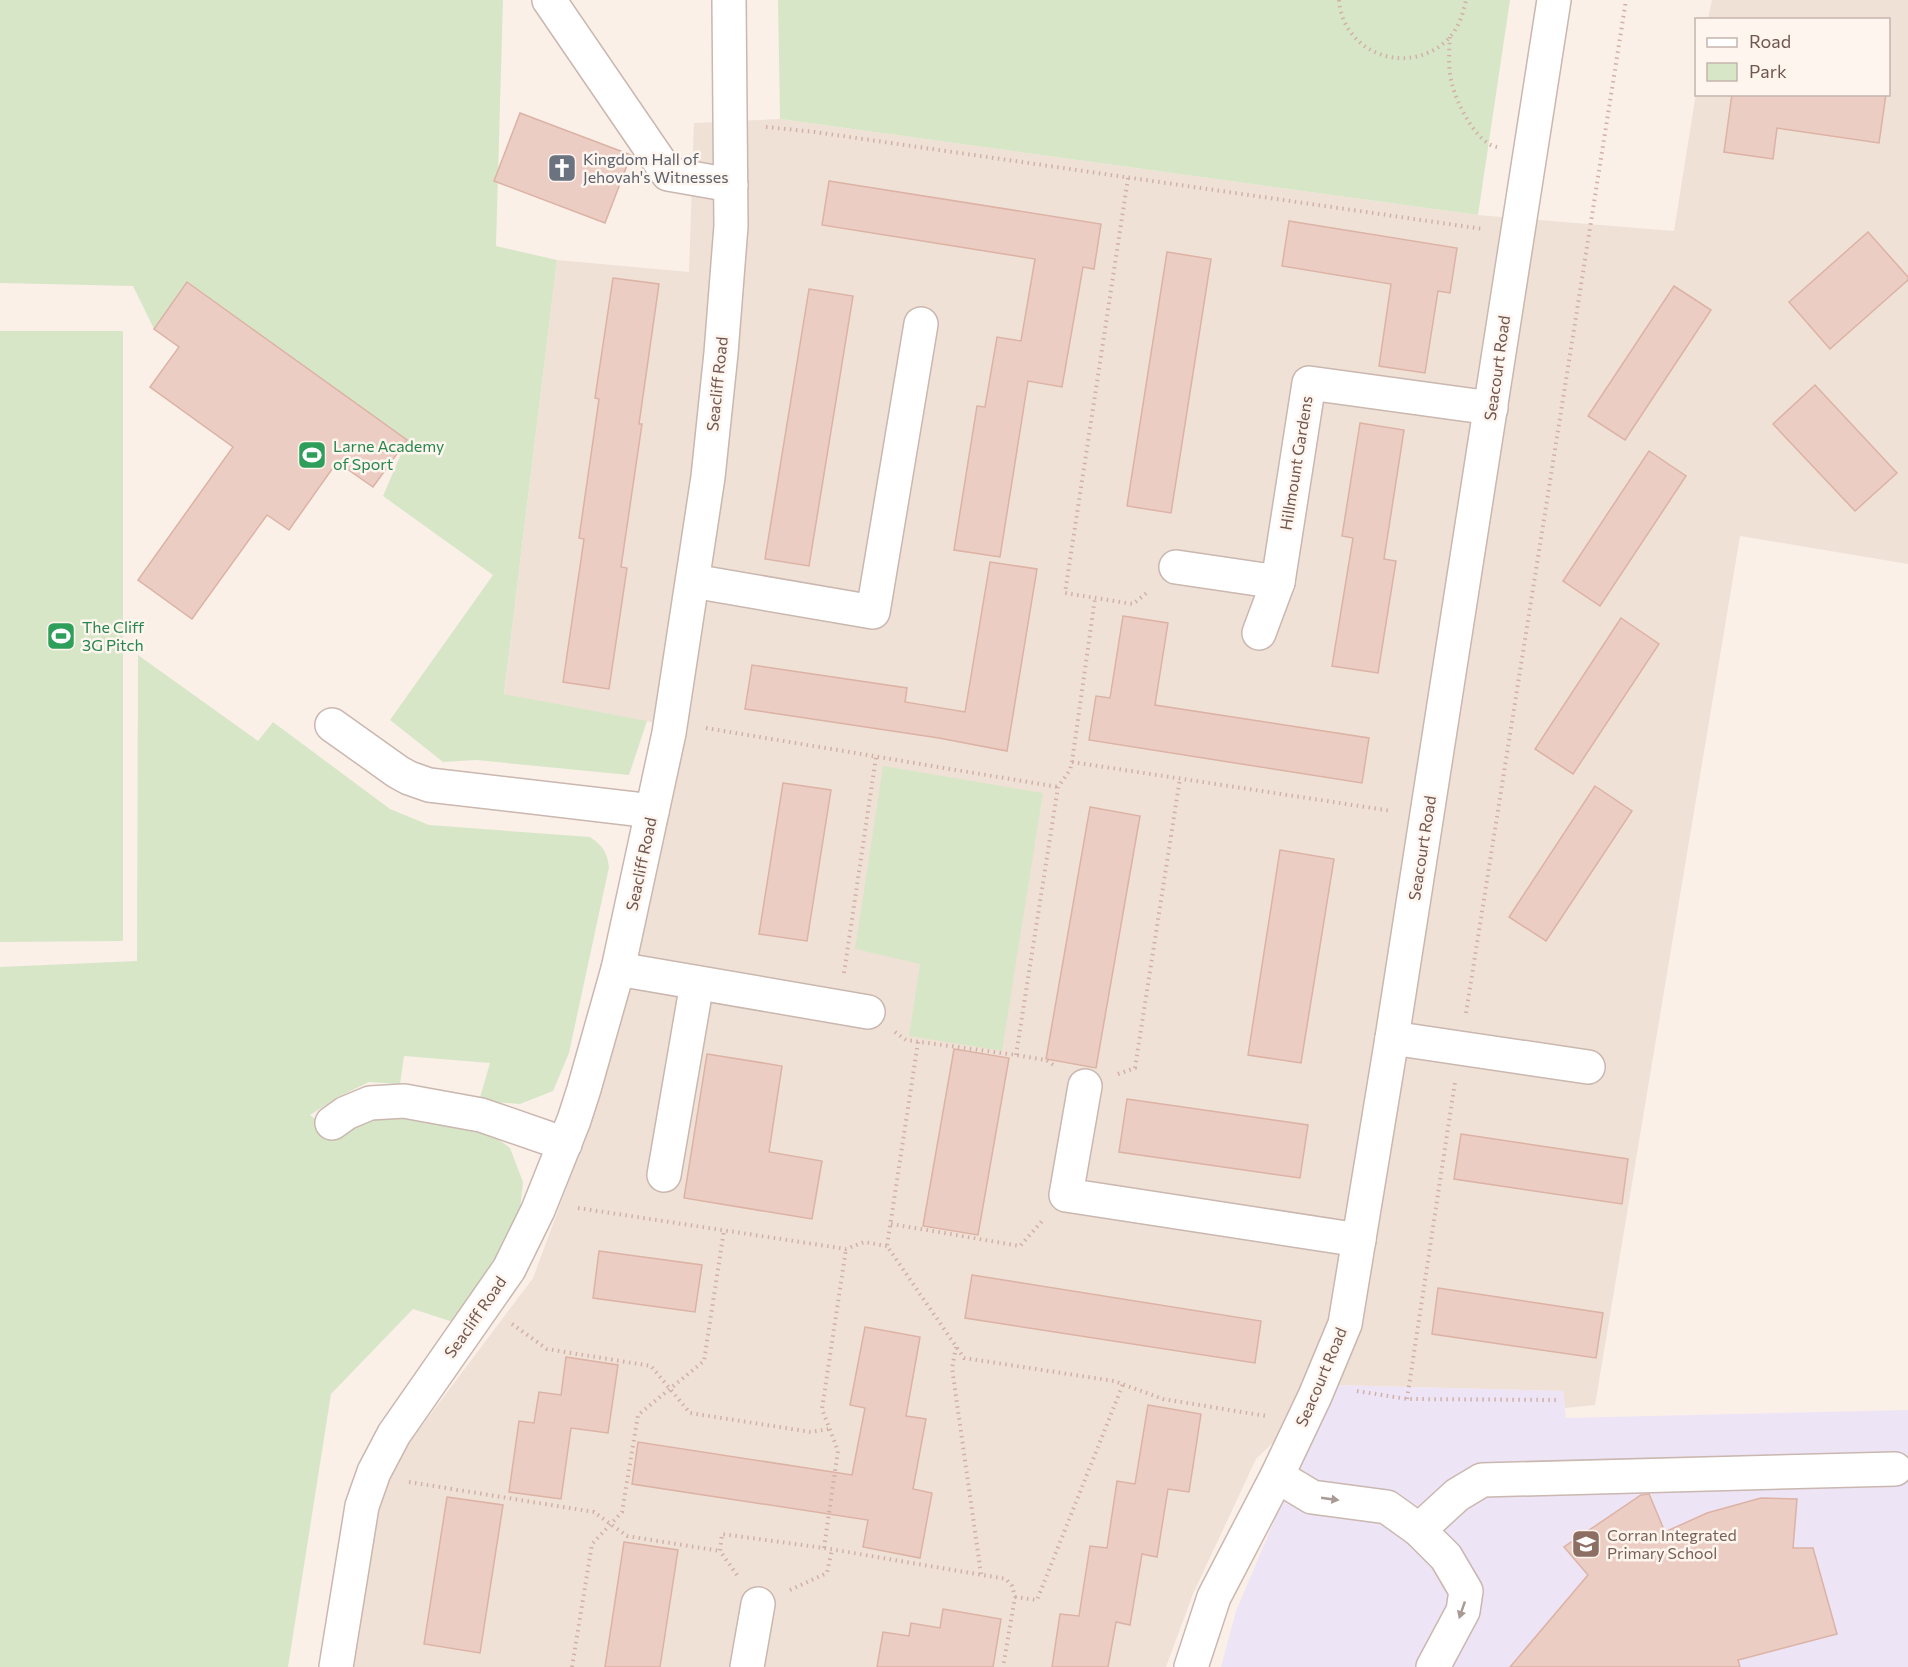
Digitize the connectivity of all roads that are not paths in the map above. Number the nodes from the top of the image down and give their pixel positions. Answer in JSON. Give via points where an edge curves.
{"nodes":[{"id":1,"x":549,"y":0,"type":"edge"},
{"id":2,"x":729,"y":0,"type":"edge"},
{"id":3,"x":1554,"y":0,"type":"edge"},
{"id":4,"x":731,"y":185,"type":"junction"},
{"id":5,"x":921,"y":324,"type":"dead end"},
{"id":6,"x":1491,"y":408,"type":"junction"},
{"id":7,"x":1176,"y":567,"type":"road end"},
{"id":8,"x":693,"y":581,"type":"junction"},
{"id":9,"x":1278,"y":582,"type":"junction"},
{"id":10,"x":1259,"y":633,"type":"dead end"},
{"id":11,"x":332,"y":725,"type":"dead end"},
{"id":12,"x":652,"y":811,"type":"junction"},
{"id":13,"x":618,"y":969,"type":"junction"},
{"id":14,"x":697,"y":983,"type":"junction"},
{"id":15,"x":854,"y":1009,"type":"road end"},
{"id":16,"x":1392,"y":1038,"type":"junction"},
{"id":17,"x":1588,"y":1067,"type":"dead end"},
{"id":18,"x":1085,"y":1086,"type":"road end"},
{"id":19,"x":333,"y":1123,"type":"dead end"},
{"id":20,"x":565,"y":1144,"type":"junction"},
{"id":21,"x":664,"y":1175,"type":"dead end"},
{"id":22,"x":1359,"y":1240,"type":"junction"},
{"id":23,"x":1895,"y":1469,"type":"dead end"},
{"id":24,"x":1277,"y":1476,"type":"junction"},
{"id":25,"x":1419,"y":1530,"type":"junction"},
{"id":26,"x":758,"y":1604,"type":"road end"},
{"id":27,"x":336,"y":1667,"type":"edge"},
{"id":28,"x":747,"y":1667,"type":"edge"},
{"id":29,"x":1191,"y":1667,"type":"edge"},
{"id":30,"x":1433,"y":1667,"type":"edge"}],
"edges":[{"from":1,"to":4,"type":"street","via":[[668,174]]},
{"from":2,"to":4,"type":"street","name":"Seacliff Road"},
{"from":3,"to":6,"type":"street","name":"Seacourt Road"},
{"from":4,"to":8,"type":"street","name":"Seacliff Road","via":[[721,353]]},
{"from":5,"to":8,"type":"street","via":[[873,612]]},
{"from":6,"to":9,"type":"street","name":"Hillmount Gardens","via":[[1309,383]]},
{"from":6,"to":16,"type":"street","name":"Seacourt Road"},
{"from":7,"to":9,"type":"street"},
{"from":8,"to":12,"type":"street","name":"Seacliff Road","via":[[671,723]]},
{"from":9,"to":10,"type":"street","name":"Hillmount Gardens"},
{"from":11,"to":12,"type":"street","via":[[398,772],[429,786]]},
{"from":12,"to":13,"type":"street","name":"Seacliff Road"},
{"from":13,"to":14,"type":"street"},
{"from":13,"to":20,"type":"street","name":"Seacliff Road"},
{"from":14,"to":15,"type":"street"},
{"from":14,"to":21,"type":"street"},
{"from":16,"to":17,"type":"street"},
{"from":16,"to":22,"type":"street","name":"Seacourt Road"},
{"from":18,"to":22,"type":"street","via":[[1066,1195]]},
{"from":19,"to":20,"type":"street","via":[[370,1103],[404,1101],[481,1115]]},
{"from":20,"to":27,"type":"street","name":"Seacliff Road","via":[[509,1269],[394,1434],[374,1472],[362,1506]]},
{"from":22,"to":24,"type":"street","name":"Seacourt Road","via":[[1345,1324]]},
{"from":23,"to":25,"type":"street","via":[[1482,1480],[1457,1495]]},
{"from":24,"to":25,"type":"street","one_way":true,"via":[[1312,1497],[1387,1507]]},
{"from":24,"to":29,"type":"street","name":"Seacourt Road","via":[[1214,1597]]},
{"from":25,"to":30,"type":"street","one_way":true,"via":[[1446,1557],[1466,1591],[1463,1611]]},
{"from":26,"to":28,"type":"street"}]}
